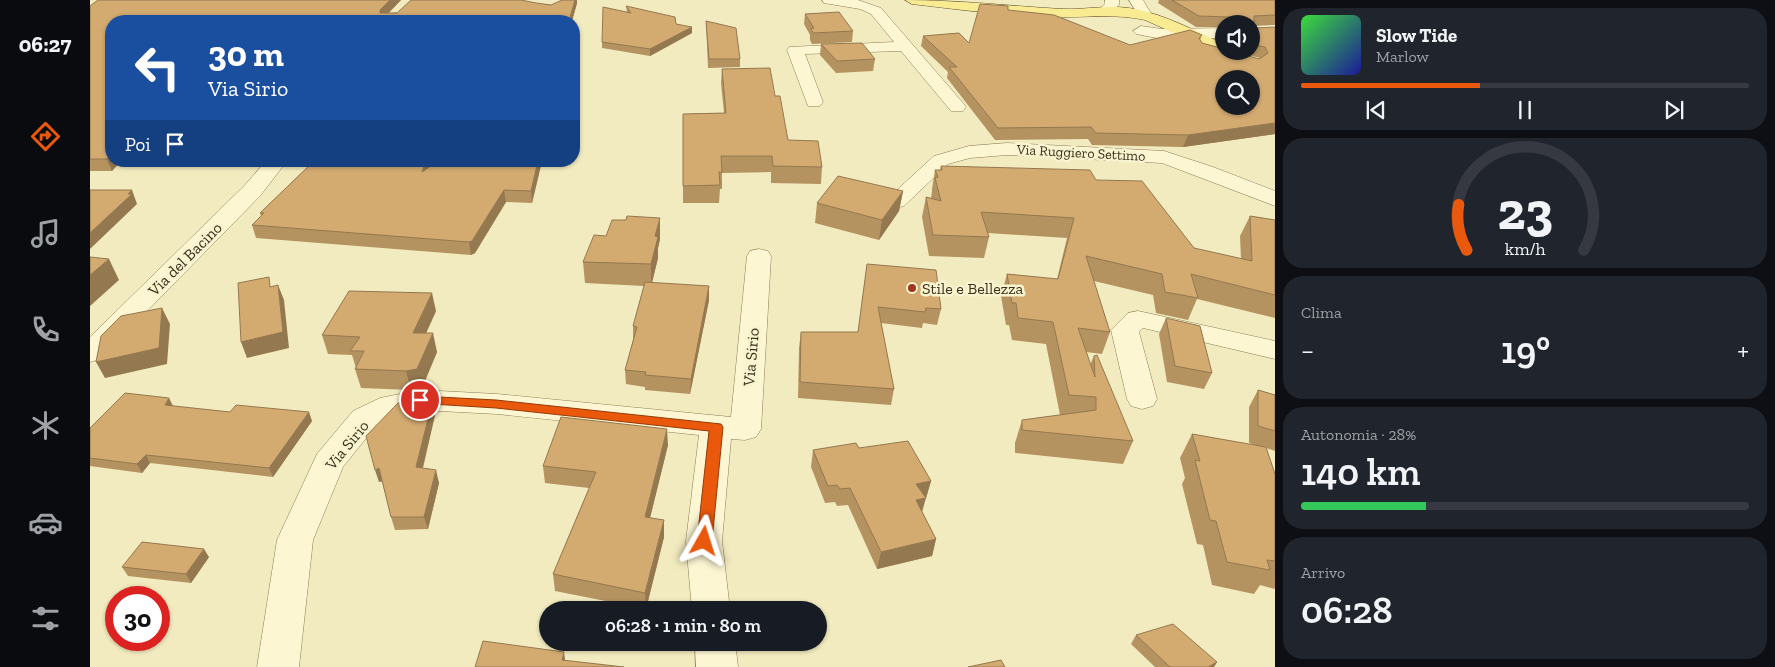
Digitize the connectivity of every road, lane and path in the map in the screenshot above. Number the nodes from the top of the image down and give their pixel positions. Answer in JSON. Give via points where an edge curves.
{"nodes":[{"id":1,"x":829,"y":0,"type":"edge"},
{"id":2,"x":912,"y":0,"type":"edge"},
{"id":3,"x":1136,"y":0,"type":"edge"},
{"id":4,"x":1104,"y":15,"type":"edge"},
{"id":5,"x":1153,"y":19,"type":"junction"},
{"id":6,"x":1275,"y":25,"type":"edge"},
{"id":7,"x":1215,"y":26,"type":"edge"},
{"id":8,"x":1260,"y":26,"type":"edge"},
{"id":9,"x":1141,"y":31,"type":"junction"},
{"id":10,"x":1275,"y":31,"type":"edge"},
{"id":11,"x":1215,"y":32,"type":"edge"},
{"id":12,"x":1260,"y":32,"type":"edge"},
{"id":13,"x":1187,"y":34,"type":"junction"},
{"id":14,"x":906,"y":46,"type":"junction"},
{"id":15,"x":1215,"y":47,"type":"edge"},
{"id":16,"x":1215,"y":51,"type":"edge"},
{"id":17,"x":814,"y":102,"type":"dead end"},
{"id":18,"x":957,"y":107,"type":"dead end"},
{"id":19,"x":272,"y":167,"type":"edge"},
{"id":20,"x":1275,"y":199,"type":"edge"},
{"id":21,"x":896,"y":201,"type":"edge"},
{"id":22,"x":759,"y":256,"type":"dead end"},
{"id":23,"x":1275,"y":350,"type":"edge"},
{"id":24,"x":90,"y":354,"type":"edge"},
{"id":25,"x":1142,"y":399,"type":"dead end"},
{"id":26,"x":716,"y":427,"type":"junction"},
{"id":27,"x":710,"y":601,"type":"edge"},
{"id":28,"x":716,"y":651,"type":"edge"},
{"id":29,"x":278,"y":667,"type":"edge"},
{"id":30,"x":717,"y":667,"type":"edge"}],
"edges":[{"from":1,"to":14,"type":"street","via":[[863,5],[876,11]]},
{"from":2,"to":4,"type":"main road"},
{"from":3,"to":5,"type":"street"},
{"from":4,"to":5,"type":"main road","via":[[1122,11]]},
{"from":5,"to":7,"type":"street","via":[[1187,27]]},
{"from":5,"to":9,"type":"main road","via":[[1158,27]]},
{"from":5,"to":13,"type":"main road"},
{"from":6,"to":8,"type":"street"},
{"from":9,"to":13,"type":"street"},
{"from":9,"to":16,"type":"main road","via":[[1121,30]]},
{"from":10,"to":12,"type":"street"},
{"from":11,"to":13,"type":"street"},
{"from":13,"to":15,"type":"main road"},
{"from":14,"to":17,"type":"street","via":[[795,50]]},
{"from":14,"to":18,"type":"street"},
{"from":19,"to":24,"type":"street","name":"Via del Bacino"},
{"from":20,"to":21,"type":"street","name":"Via Ruggiero Settimo","via":[[1164,157],[1007,150],[969,152],[941,160]]},
{"from":22,"to":26,"type":"street","name":"Via Sirio","via":[[744,429]]},
{"from":23,"to":25,"type":"street","via":[[1138,319],[1125,330]]},
{"from":26,"to":27,"type":"street","via":[[704,541]]},
{"from":26,"to":29,"type":"street","name":"Via Sirio","via":[[496,404],[420,400],[391,405],[364,419],[329,462],[295,540]]},
{"from":28,"to":30,"type":"street"}]}
